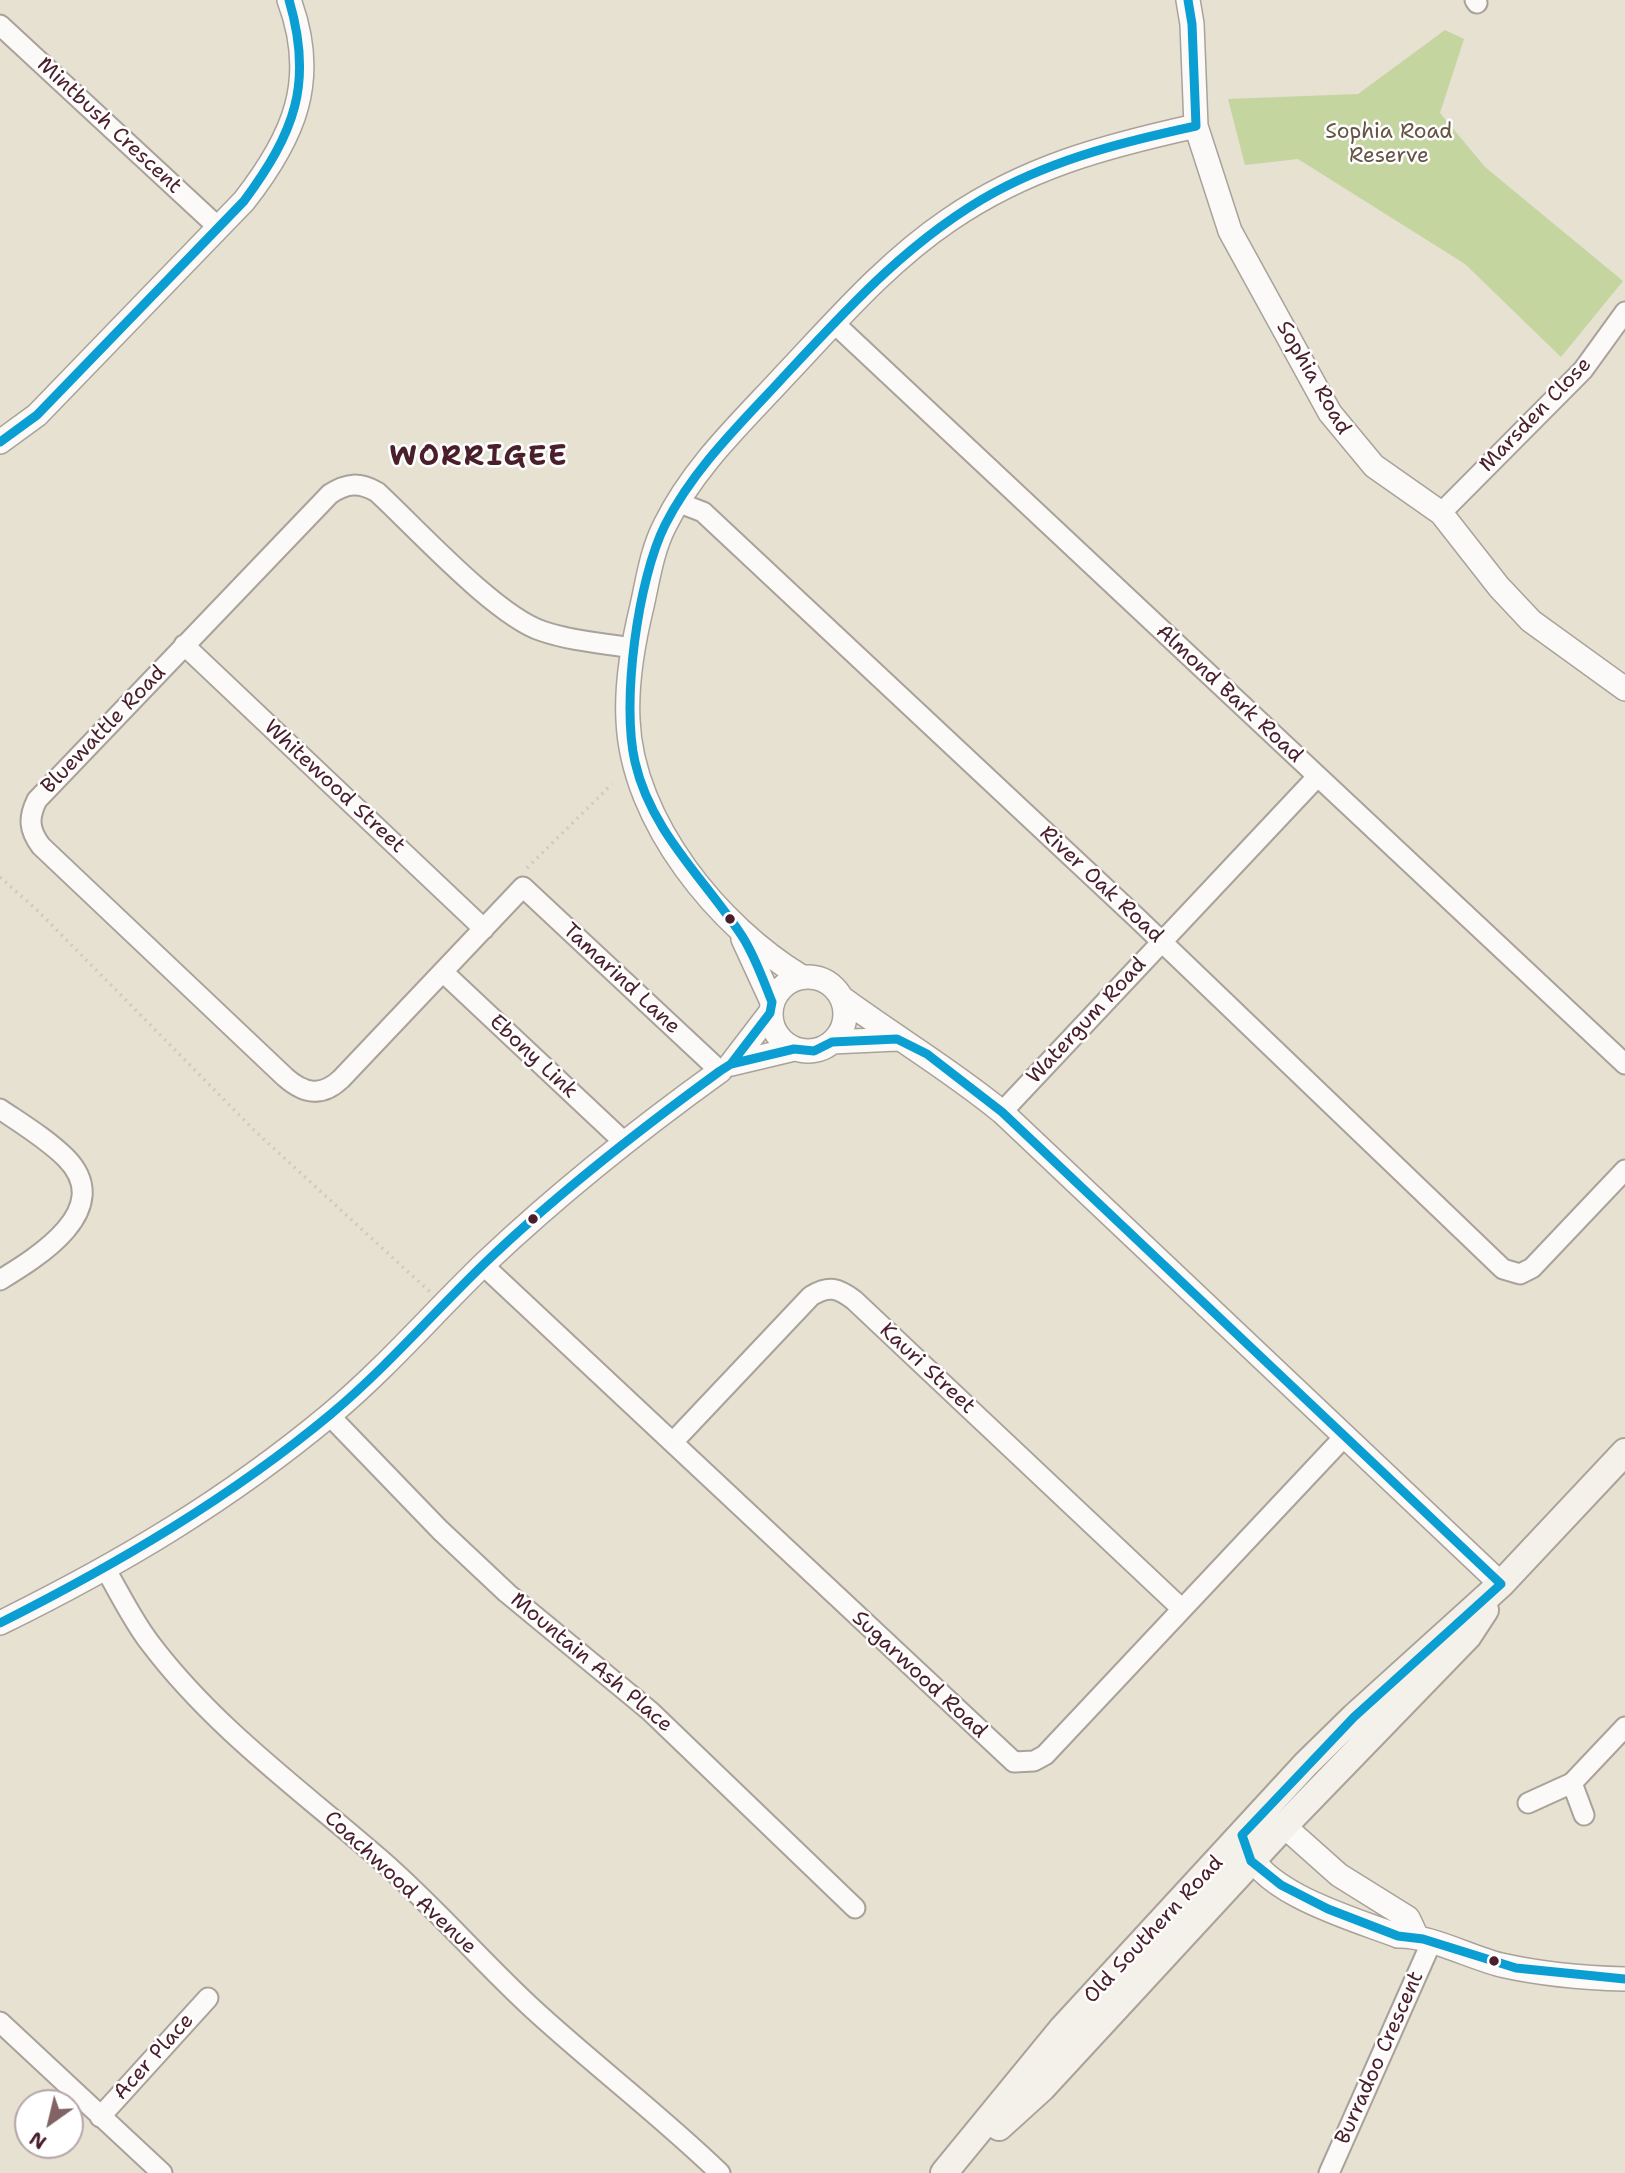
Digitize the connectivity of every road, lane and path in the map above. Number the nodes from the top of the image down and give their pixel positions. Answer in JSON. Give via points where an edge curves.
{"nodes":[{"id":1,"x":289,"y":0,"type":"edge"},
{"id":2,"x":1188,"y":0,"type":"edge"},
{"id":3,"x":0,"y":25,"type":"edge"},
{"id":4,"x":1196,"y":126,"type":"junction"},
{"id":5,"x":218,"y":226,"type":"junction"},
{"id":6,"x":1625,"y":312,"type":"edge"},
{"id":7,"x":834,"y":323,"type":"junction"},
{"id":8,"x":1,"y":439,"type":"edge"},
{"id":9,"x":677,"y":502,"type":"junction"},
{"id":10,"x":1441,"y":513,"type":"junction"},
{"id":11,"x":184,"y":645,"type":"junction"},
{"id":12,"x":632,"y":648,"type":"junction"},
{"id":13,"x":1625,"y":690,"type":"edge"},
{"id":14,"x":1317,"y":777,"type":"junction"},
{"id":15,"x":0,"y":877,"type":"edge"},
{"id":16,"x":523,"y":887,"type":"joint"},
{"id":17,"x":484,"y":929,"type":"junction"},
{"id":18,"x":740,"y":933,"type":"junction"},
{"id":19,"x":1161,"y":941,"type":"junction"},
{"id":20,"x":443,"y":972,"type":"junction"},
{"id":21,"x":802,"y":977,"type":"junction"},
{"id":22,"x":842,"y":998,"type":"junction"},
{"id":23,"x":771,"y":1008,"type":"junction"},
{"id":24,"x":897,"y":1039,"type":"junction"},
{"id":25,"x":832,"y":1042,"type":"junction"},
{"id":26,"x":794,"y":1049,"type":"junction"},
{"id":27,"x":1625,"y":1064,"type":"edge"},
{"id":28,"x":725,"y":1068,"type":"junction"},
{"id":29,"x":0,"y":1108,"type":"edge"},
{"id":30,"x":1002,"y":1112,"type":"junction"},
{"id":31,"x":624,"y":1142,"type":"junction"},
{"id":32,"x":1625,"y":1170,"type":"edge"},
{"id":33,"x":483,"y":1265,"type":"junction"},
{"id":34,"x":0,"y":1280,"type":"edge"},
{"id":35,"x":444,"y":1306,"type":"junction"},
{"id":36,"x":329,"y":1415,"type":"junction"},
{"id":37,"x":1344,"y":1437,"type":"junction"},
{"id":38,"x":673,"y":1442,"type":"junction"},
{"id":39,"x":1625,"y":1452,"type":"edge"},
{"id":40,"x":106,"y":1570,"type":"junction"},
{"id":41,"x":1501,"y":1584,"type":"junction"},
{"id":42,"x":1182,"y":1609,"type":"junction"},
{"id":43,"x":0,"y":1623,"type":"edge"},
{"id":44,"x":1625,"y":1727,"type":"edge"},
{"id":45,"x":1572,"y":1783,"type":"junction"},
{"id":46,"x":1528,"y":1803,"type":"dead end"},
{"id":47,"x":1584,"y":1815,"type":"dead end"},
{"id":48,"x":1284,"y":1826,"type":"junction"},
{"id":49,"x":1242,"y":1835,"type":"junction"},
{"id":50,"x":1251,"y":1861,"type":"junction"},
{"id":51,"x":855,"y":1908,"type":"dead end"},
{"id":52,"x":1424,"y":1939,"type":"junction"},
{"id":53,"x":1625,"y":1979,"type":"edge"},
{"id":54,"x":208,"y":1998,"type":"dead end"},
{"id":55,"x":0,"y":2022,"type":"edge"},
{"id":56,"x":100,"y":2117,"type":"junction"},
{"id":57,"x":162,"y":2173,"type":"edge"},
{"id":58,"x":720,"y":2173,"type":"edge"},
{"id":59,"x":947,"y":2173,"type":"edge"},
{"id":60,"x":1329,"y":2173,"type":"edge"}],
"edges":[{"from":1,"to":5,"type":"street","via":[[303,62],[302,90],[291,128],[266,173]]},
{"from":2,"to":4,"type":"street","name":"Sophia Road"},
{"from":3,"to":5,"type":"street","name":"Mintbush Crescent"},
{"from":4,"to":7,"type":"street","via":[[1059,162],[993,193],[947,220]]},
{"from":4,"to":10,"type":"street","name":"Sophia Road","via":[[1230,231],[1330,413],[1374,466]]},
{"from":5,"to":8,"type":"street","via":[[37,415]]},
{"from":6,"to":10,"type":"street","name":"Marsden Close","via":[[1583,370]]},
{"from":7,"to":9,"type":"street","via":[[702,465]]},
{"from":7,"to":14,"type":"street","name":"Almond Bark Road"},
{"from":9,"to":12,"type":"street","via":[[654,550]]},
{"from":9,"to":19,"type":"street","name":"River Oak Road","via":[[703,512]]},
{"from":10,"to":13,"type":"street","name":"Sophia Road","via":[[1531,621]]},
{"from":11,"to":12,"type":"street","name":"Bluewattle Road","via":[[330,494],[353,484],[377,492],[517,619],[549,633]]},
{"from":11,"to":17,"type":"street","name":"Whitewood Street"},
{"from":11,"to":20,"type":"street","name":"Bluewattle Road","via":[[37,800],[30,825],[41,846],[285,1077],[306,1091],[330,1090]]},
{"from":12,"to":18,"type":"street","via":[[628,721],[645,795],[680,860]]},
{"from":14,"to":19,"type":"street","name":"Watergum Road"},
{"from":14,"to":27,"type":"street","name":"Almond Bark Road"},
{"from":15,"to":35,"type":"path","via":[[256,1132]]},
{"from":16,"to":17,"type":"street","name":"Bluewattle Road"},
{"from":16,"to":28,"type":"street","name":"Tamarind Lane"},
{"from":17,"to":20,"type":"street","name":"Bluewattle Road"},
{"from":18,"to":21,"type":"street"},
{"from":18,"to":23,"type":"street"},
{"from":19,"to":30,"type":"street","name":"Watergum Road"},
{"from":19,"to":32,"type":"street","name":"River Oak Road","via":[[1503,1269],[1520,1274],[1532,1268]]},
{"from":20,"to":31,"type":"street","name":"Ebony Link"},
{"from":21,"to":22,"type":"street","via":[[825,981]]},
{"from":21,"to":23,"type":"street","via":[[784,985]]},
{"from":22,"to":24,"type":"street"},
{"from":22,"to":25,"type":"street","via":[[844,1022]]},
{"from":23,"to":26,"type":"street","via":[[777,1035]]},
{"from":23,"to":28,"type":"street"},
{"from":24,"to":25,"type":"street"},
{"from":24,"to":30,"type":"street","via":[[927,1054]]},
{"from":25,"to":26,"type":"street","via":[[814,1051]]},
{"from":26,"to":28,"type":"street"},
{"from":28,"to":31,"type":"street"},
{"from":29,"to":34,"type":"street","via":[[67,1159],[77,1174],[81,1203],[66,1233]]},
{"from":30,"to":37,"type":"street"},
{"from":31,"to":33,"type":"street"},
{"from":33,"to":35,"type":"street"},
{"from":33,"to":38,"type":"street","name":"Sugarwood Road"},
{"from":35,"to":36,"type":"street"},
{"from":36,"to":40,"type":"street","via":[[186,1523]]},
{"from":36,"to":51,"type":"street","name":"Mountain Ash Place","via":[[440,1530],[650,1711]]},
{"from":37,"to":41,"type":"street"},
{"from":37,"to":42,"type":"street","name":"Sugarwood Road"},
{"from":38,"to":42,"type":"street","name":"Kauri Street","via":[[811,1296],[833,1288],[854,1300]]},
{"from":38,"to":42,"type":"street","name":"Sugarwood Road","via":[[1014,1762],[1045,1755]]},
{"from":39,"to":41,"type":"main road","name":"Old Southern Road"},
{"from":40,"to":43,"type":"street"},
{"from":40,"to":58,"type":"street","name":"Coachwood Avenue","via":[[148,1641],[231,1732],[438,1912],[533,2008]]},
{"from":41,"to":48,"type":"main road","name":"Old Southern Road","via":[[1468,1636]]},
{"from":41,"to":49,"type":"main road","name":"Old Southern Road","via":[[1354,1717]]},
{"from":44,"to":45,"type":"street"},
{"from":45,"to":46,"type":"street"},
{"from":45,"to":47,"type":"street"},
{"from":48,"to":49,"type":"street"},
{"from":48,"to":50,"type":"main road","name":"Old Southern Road"},
{"from":48,"to":52,"type":"street","via":[[1339,1875],[1408,1918]]},
{"from":49,"to":50,"type":"street"},
{"from":49,"to":59,"type":"main road","name":"Old Southern Road","via":[[1062,2029]]},
{"from":50,"to":52,"type":"street","via":[[1281,1885],[1328,1909],[1398,1936]]},
{"from":50,"to":59,"type":"main road","name":"Old Southern Road","via":[[1042,2088]]},
{"from":52,"to":53,"type":"street","via":[[1503,1965]]},
{"from":52,"to":60,"type":"street","name":"Burradoo Crescent"},
{"from":54,"to":56,"type":"street","name":"Acer Place"},
{"from":55,"to":56,"type":"street"},
{"from":56,"to":57,"type":"street"}]}
